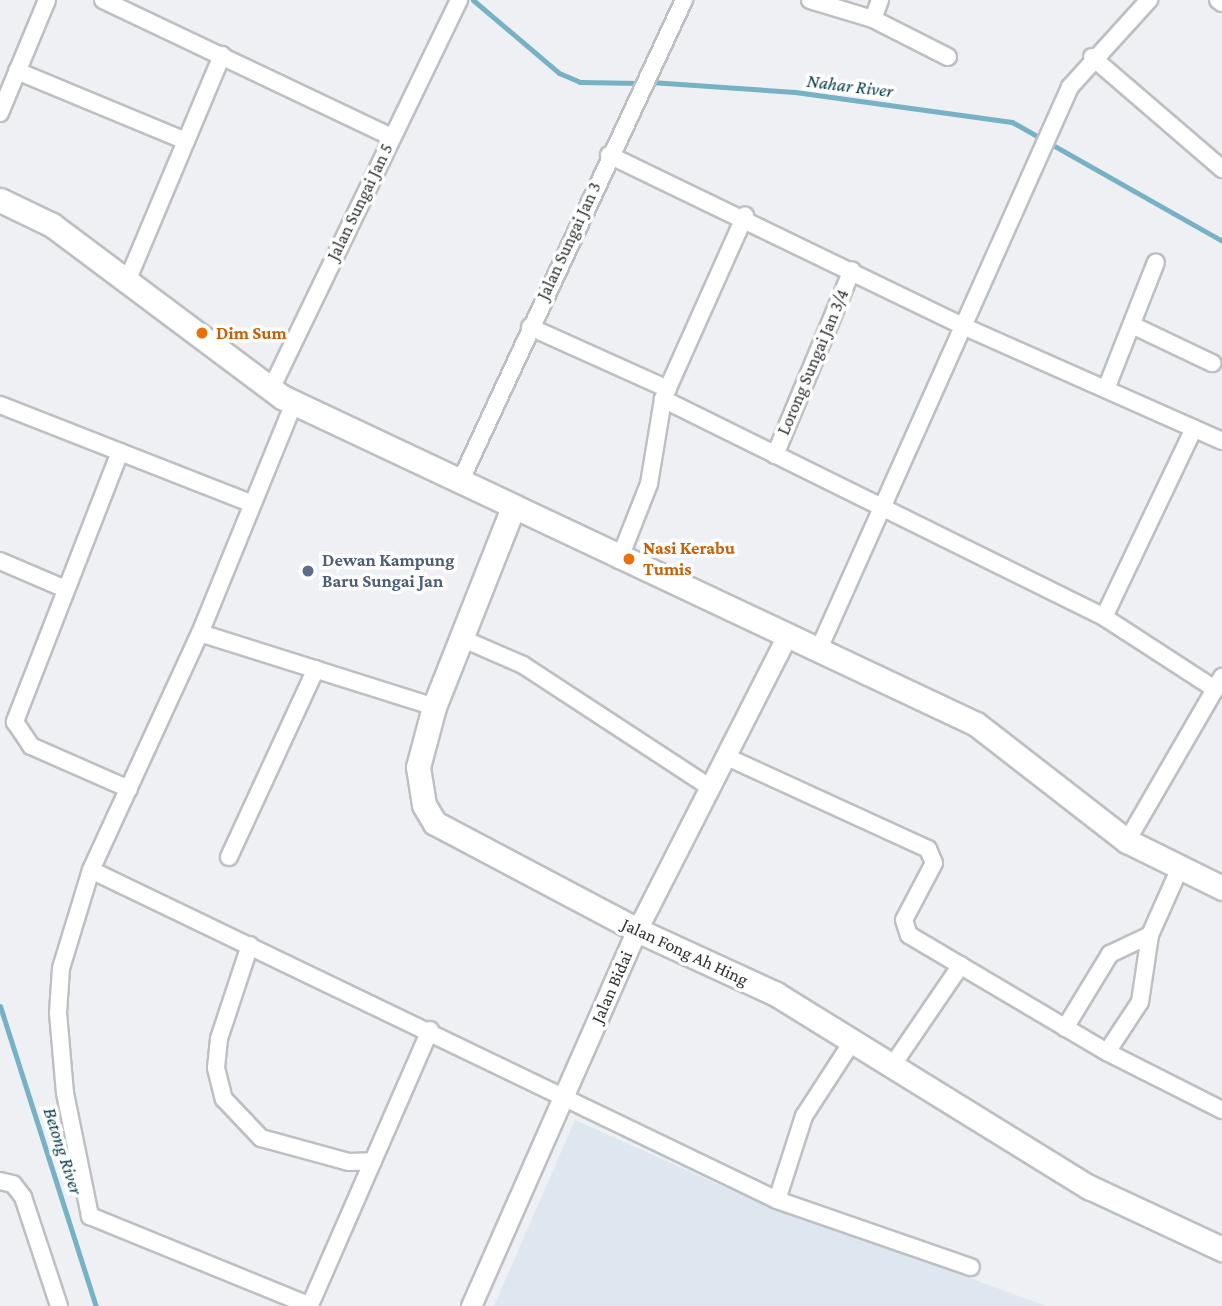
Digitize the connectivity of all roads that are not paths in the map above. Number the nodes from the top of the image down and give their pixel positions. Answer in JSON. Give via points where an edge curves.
{"nodes":[{"id":1,"x":47,"y":0,"type":"edge"},
{"id":2,"x":103,"y":0,"type":"edge"},
{"id":3,"x":459,"y":0,"type":"edge"},
{"id":4,"x":684,"y":0,"type":"edge"},
{"id":5,"x":810,"y":0,"type":"edge"},
{"id":6,"x":880,"y":0,"type":"edge"},
{"id":7,"x":1149,"y":0,"type":"edge"},
{"id":8,"x":873,"y":19,"type":"junction"},
{"id":9,"x":222,"y":55,"type":"junction"},
{"id":10,"x":948,"y":57,"type":"dead end"},
{"id":11,"x":1091,"y":57,"type":"junction"},
{"id":12,"x":18,"y":71,"type":"junction"},
{"id":13,"x":0,"y":113,"type":"edge"},
{"id":14,"x":392,"y":137,"type":"junction"},
{"id":15,"x":186,"y":141,"type":"junction"},
{"id":16,"x":609,"y":155,"type":"junction"},
{"id":17,"x":1222,"y":169,"type":"edge"},
{"id":18,"x":0,"y":200,"type":"edge"},
{"id":19,"x":746,"y":216,"type":"junction"},
{"id":20,"x":1156,"y":262,"type":"dead end"},
{"id":21,"x":852,"y":270,"type":"junction"},
{"id":22,"x":128,"y":279,"type":"junction"},
{"id":23,"x":1132,"y":325,"type":"junction"},
{"id":24,"x":530,"y":327,"type":"junction"},
{"id":25,"x":965,"y":327,"type":"junction"},
{"id":26,"x":1212,"y":363,"type":"dead end"},
{"id":27,"x":271,"y":389,"type":"junction"},
{"id":28,"x":1106,"y":389,"type":"junction"},
{"id":29,"x":665,"y":394,"type":"junction"},
{"id":30,"x":295,"y":402,"type":"junction"},
{"id":31,"x":0,"y":405,"type":"edge"},
{"id":32,"x":1194,"y":428,"type":"junction"},
{"id":33,"x":1222,"y":441,"type":"edge"},
{"id":34,"x":120,"y":452,"type":"junction"},
{"id":35,"x":775,"y":455,"type":"junction"},
{"id":36,"x":459,"y":484,"type":"junction"},
{"id":37,"x":253,"y":504,"type":"junction"},
{"id":38,"x":884,"y":509,"type":"junction"},
{"id":39,"x":512,"y":510,"type":"junction"},
{"id":40,"x":619,"y":560,"type":"junction"},
{"id":41,"x":0,"y":561,"type":"edge"},
{"id":42,"x":63,"y":588,"type":"junction"},
{"id":43,"x":1104,"y":617,"type":"junction"},
{"id":44,"x":200,"y":633,"type":"junction"},
{"id":45,"x":786,"y":637,"type":"junction"},
{"id":46,"x":461,"y":638,"type":"junction"},
{"id":47,"x":818,"y":651,"type":"junction"},
{"id":48,"x":316,"y":669,"type":"junction"},
{"id":49,"x":1219,"y":683,"type":"edge"},
{"id":50,"x":434,"y":707,"type":"junction"},
{"id":51,"x":727,"y":757,"type":"junction"},
{"id":52,"x":710,"y":788,"type":"junction"},
{"id":53,"x":129,"y":789,"type":"junction"},
{"id":54,"x":1128,"y":841,"type":"junction"},
{"id":55,"x":229,"y":857,"type":"dead end"},
{"id":56,"x":91,"y":870,"type":"junction"},
{"id":57,"x":1179,"y":870,"type":"junction"},
{"id":58,"x":1222,"y":888,"type":"edge"},
{"id":59,"x":637,"y":930,"type":"junction"},
{"id":60,"x":1150,"y":935,"type":"junction"},
{"id":61,"x":250,"y":945,"type":"junction"},
{"id":62,"x":961,"y":965,"type":"junction"},
{"id":63,"x":1065,"y":1028,"type":"junction"},
{"id":64,"x":430,"y":1030,"type":"junction"},
{"id":65,"x":852,"y":1042,"type":"junction"},
{"id":66,"x":1107,"y":1052,"type":"junction"},
{"id":67,"x":892,"y":1066,"type":"junction"},
{"id":68,"x":564,"y":1093,"type":"junction"},
{"id":69,"x":1222,"y":1110,"type":"edge"},
{"id":70,"x":373,"y":1161,"type":"junction"},
{"id":71,"x":0,"y":1181,"type":"edge"},
{"id":72,"x":777,"y":1200,"type":"junction"},
{"id":73,"x":1222,"y":1249,"type":"edge"},
{"id":74,"x":971,"y":1267,"type":"dead end"},
{"id":75,"x":59,"y":1306,"type":"edge"},
{"id":76,"x":310,"y":1306,"type":"edge"},
{"id":77,"x":471,"y":1306,"type":"edge"}],
"edges":[{"from":1,"to":12,"type":"street"},
{"from":2,"to":9,"type":"street"},
{"from":3,"to":14,"type":"street","name":"Jalan Sungai Jan 5"},
{"from":4,"to":16,"type":"street","name":"Jalan Sungai Jan 3"},
{"from":5,"to":8,"type":"street"},
{"from":6,"to":8,"type":"street"},
{"from":7,"to":11,"type":"street"},
{"from":8,"to":10,"type":"street"},
{"from":9,"to":14,"type":"street"},
{"from":9,"to":15,"type":"street"},
{"from":11,"to":17,"type":"street"},
{"from":11,"to":25,"type":"street","via":[[1052,128]]},
{"from":12,"to":13,"type":"street"},
{"from":12,"to":15,"type":"street"},
{"from":14,"to":27,"type":"street","name":"Jalan Sungai Jan 5"},
{"from":15,"to":22,"type":"street"},
{"from":16,"to":19,"type":"street"},
{"from":16,"to":24,"type":"street","name":"Jalan Sungai Jan 3"},
{"from":18,"to":22,"type":"main road","via":[[52,225]]},
{"from":19,"to":21,"type":"street"},
{"from":19,"to":29,"type":"street"},
{"from":20,"to":23,"type":"street"},
{"from":21,"to":25,"type":"street"},
{"from":21,"to":35,"type":"street","name":"Lorong Sungai Jan 3/4"},
{"from":22,"to":27,"type":"main road"},
{"from":23,"to":26,"type":"street"},
{"from":23,"to":28,"type":"street"},
{"from":24,"to":29,"type":"street"},
{"from":24,"to":36,"type":"street","name":"Jalan Sungai Jan 3"},
{"from":25,"to":28,"type":"street"},
{"from":25,"to":38,"type":"street"},
{"from":27,"to":30,"type":"main road"},
{"from":28,"to":32,"type":"street"},
{"from":29,"to":35,"type":"street"},
{"from":29,"to":40,"type":"street","via":[[649,485]]},
{"from":30,"to":36,"type":"main road"},
{"from":30,"to":37,"type":"street"},
{"from":31,"to":34,"type":"street"},
{"from":32,"to":33,"type":"street"},
{"from":32,"to":43,"type":"street"},
{"from":34,"to":37,"type":"street"},
{"from":34,"to":42,"type":"street"},
{"from":35,"to":38,"type":"street"},
{"from":36,"to":39,"type":"main road"},
{"from":37,"to":44,"type":"street"},
{"from":38,"to":43,"type":"street"},
{"from":38,"to":47,"type":"street"},
{"from":39,"to":40,"type":"main road"},
{"from":39,"to":46,"type":"main road","name":"Jalan Fong Ah Hing"},
{"from":40,"to":45,"type":"main road"},
{"from":41,"to":42,"type":"street"},
{"from":42,"to":53,"type":"street","via":[[18,709],[20,736]]},
{"from":43,"to":49,"type":"street"},
{"from":44,"to":48,"type":"street"},
{"from":44,"to":53,"type":"street"},
{"from":45,"to":47,"type":"main road"},
{"from":45,"to":51,"type":"street","name":"Jalan Bidai"},
{"from":46,"to":50,"type":"main road","name":"Jalan Fong Ah Hing"},
{"from":46,"to":52,"type":"street","via":[[523,665]]},
{"from":47,"to":54,"type":"main road","via":[[976,724]]},
{"from":48,"to":50,"type":"street"},
{"from":48,"to":55,"type":"street"},
{"from":49,"to":54,"type":"street"},
{"from":50,"to":59,"type":"main road","name":"Jalan Fong Ah Hing","via":[[418,767],[424,805],[435,823]]},
{"from":51,"to":52,"type":"street","name":"Jalan Bidai"},
{"from":51,"to":62,"type":"street","via":[[928,849],[934,863],[907,911],[904,928]]},
{"from":52,"to":59,"type":"street","name":"Jalan Bidai"},
{"from":53,"to":56,"type":"street"},
{"from":54,"to":57,"type":"main road"},
{"from":56,"to":61,"type":"street"},
{"from":56,"to":76,"type":"street","via":[[58,990],[60,1055],[90,1216]]},
{"from":57,"to":58,"type":"main road"},
{"from":57,"to":60,"type":"street"},
{"from":59,"to":65,"type":"main road","name":"Jalan Fong Ah Hing","via":[[775,994]]},
{"from":59,"to":68,"type":"street","name":"Jalan Bidai"},
{"from":60,"to":63,"type":"street","via":[[1110,954]]},
{"from":60,"to":66,"type":"street","via":[[1140,1002]]},
{"from":61,"to":64,"type":"street"},
{"from":61,"to":70,"type":"street","via":[[219,1039],[224,1099],[261,1138],[349,1162]]},
{"from":62,"to":63,"type":"street"},
{"from":62,"to":67,"type":"street"},
{"from":63,"to":66,"type":"street"},
{"from":64,"to":68,"type":"street"},
{"from":64,"to":70,"type":"street"},
{"from":65,"to":67,"type":"main road","name":"Jalan Fong Ah Hing"},
{"from":65,"to":72,"type":"street","via":[[804,1116]]},
{"from":66,"to":69,"type":"street"},
{"from":67,"to":73,"type":"main road","name":"Jalan Fong Ah Hing","via":[[1088,1187]]},
{"from":68,"to":72,"type":"street"},
{"from":68,"to":77,"type":"street","name":"Jalan Bidai"},
{"from":70,"to":76,"type":"street"},
{"from":71,"to":75,"type":"street","via":[[13,1184],[23,1198]]},
{"from":72,"to":74,"type":"street"}]}
